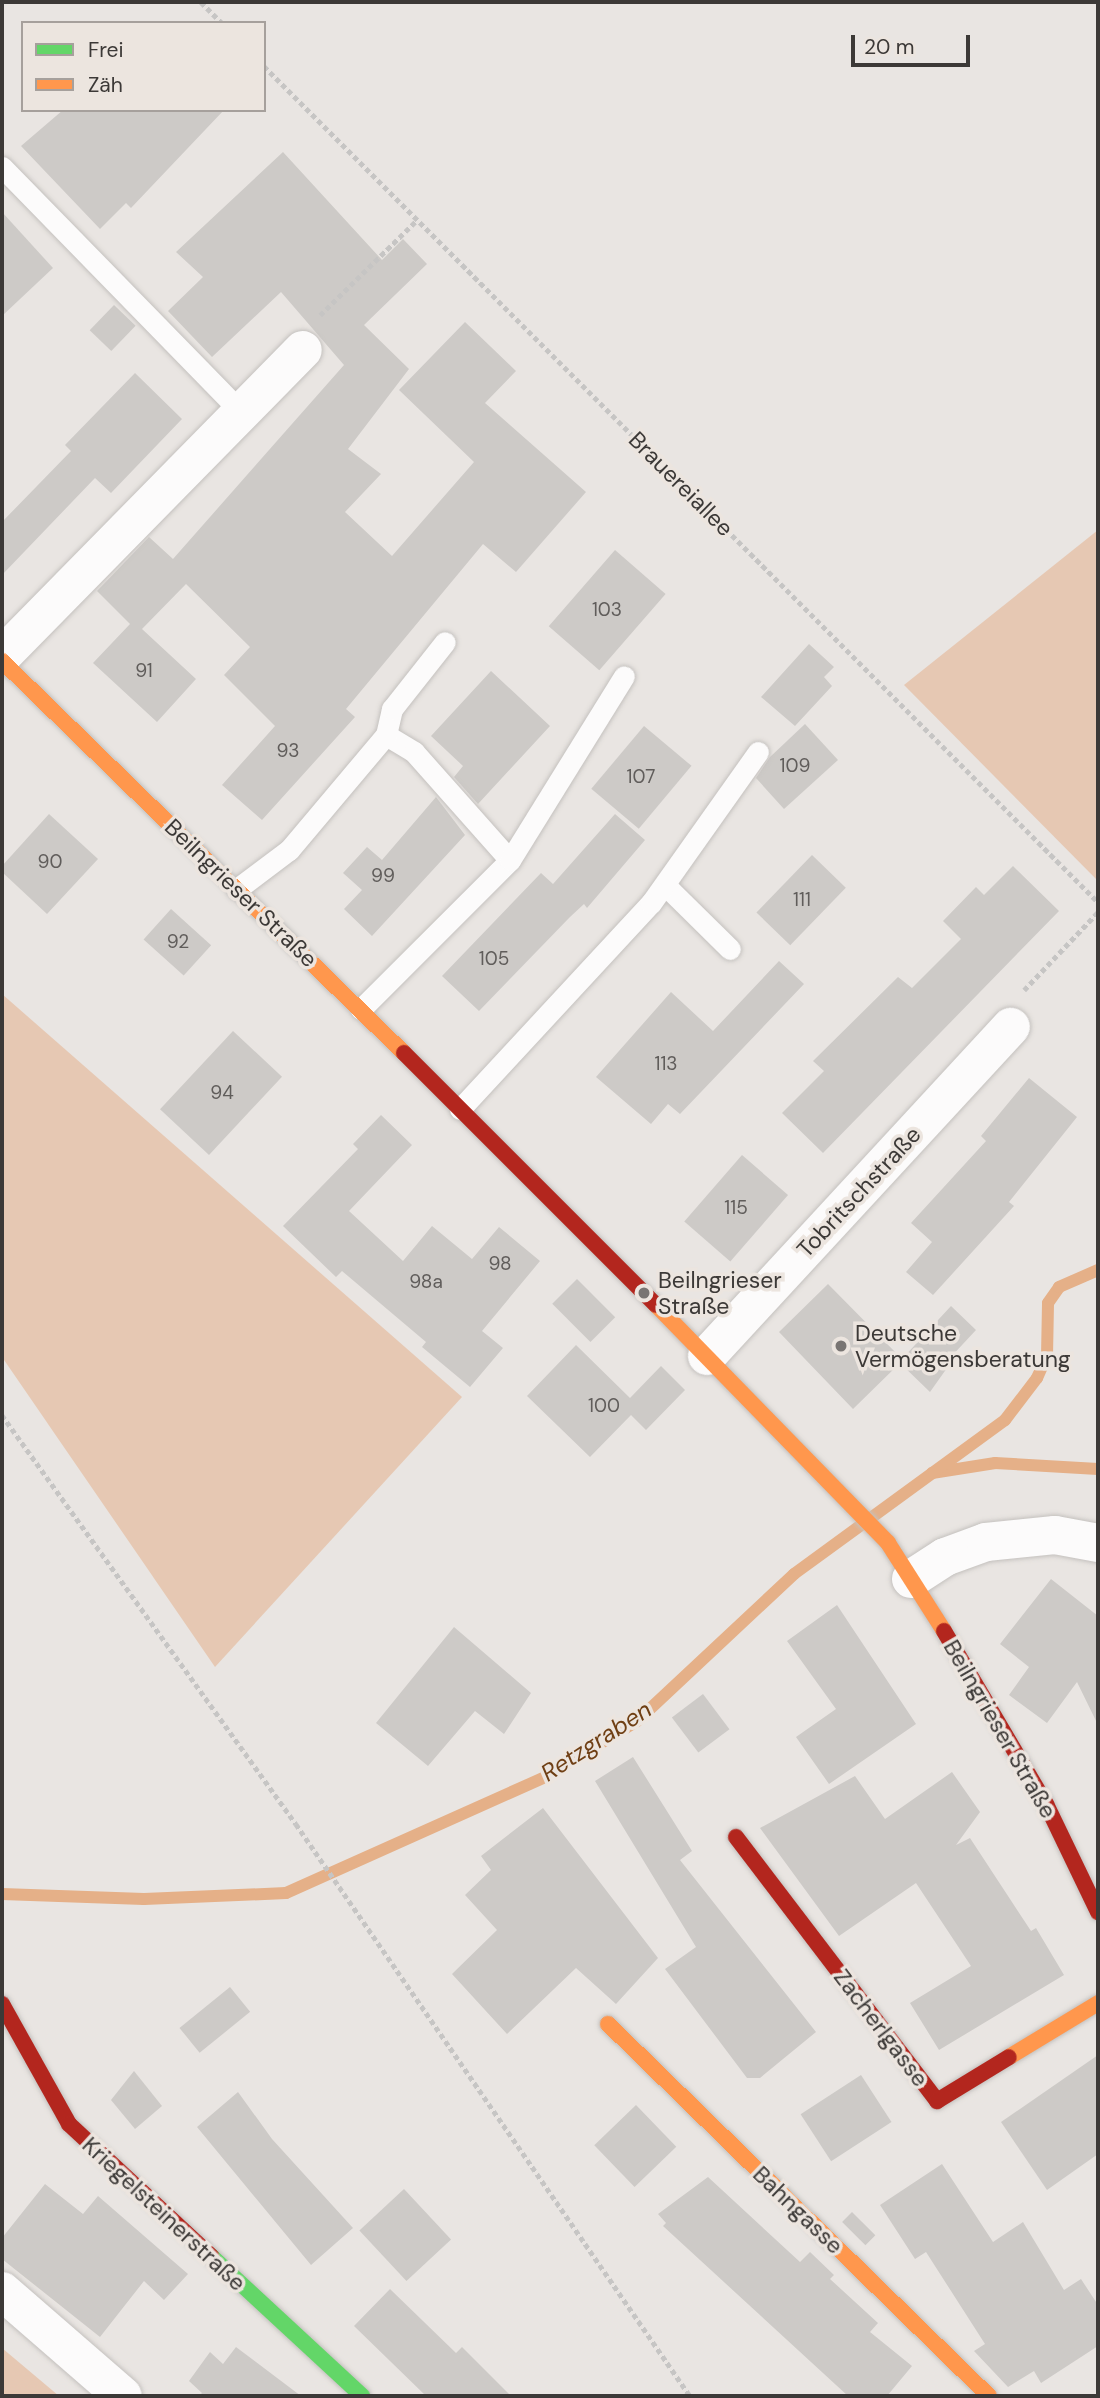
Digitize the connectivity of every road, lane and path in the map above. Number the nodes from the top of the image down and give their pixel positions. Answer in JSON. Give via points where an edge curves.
{"nodes":[{"id":1,"x":201,"y":2,"type":"edge"},
{"id":2,"x":220,"y":21,"type":"edge"},
{"id":3,"x":266,"y":67,"type":"edge"},
{"id":4,"x":2,"y":167,"type":"edge"},
{"id":5,"x":417,"y":220,"type":"junction"},
{"id":6,"x":303,"y":350,"type":"joint"},
{"id":7,"x":240,"y":411,"type":"junction"},
{"id":8,"x":445,"y":642,"type":"dead end"},
{"id":9,"x":2,"y":659,"type":"edge"},
{"id":10,"x":624,"y":677,"type":"dead end"},
{"id":11,"x":386,"y":735,"type":"junction"},
{"id":12,"x":758,"y":752,"type":"dead end"},
{"id":13,"x":510,"y":860,"type":"junction"},
{"id":14,"x":665,"y":885,"type":"junction"},
{"id":15,"x":237,"y":889,"type":"junction"},
{"id":16,"x":1098,"y":902,"type":"edge"},
{"id":17,"x":1098,"y":912,"type":"edge"},
{"id":18,"x":730,"y":949,"type":"dead end"},
{"id":19,"x":360,"y":1009,"type":"junction"},
{"id":20,"x":1012,"y":1027,"type":"joint"},
{"id":21,"x":460,"y":1109,"type":"junction"},
{"id":22,"x":707,"y":1356,"type":"junction"},
{"id":23,"x":2,"y":1415,"type":"edge"},
{"id":24,"x":1098,"y":1543,"type":"edge"},
{"id":25,"x":911,"y":1579,"type":"junction"},
{"id":26,"x":736,"y":1837,"type":"dead end"},
{"id":27,"x":1098,"y":1912,"type":"edge"},
{"id":28,"x":1098,"y":2003,"type":"edge"},
{"id":29,"x":2,"y":2004,"type":"edge"},
{"id":30,"x":608,"y":2024,"type":"dead end"},
{"id":31,"x":2,"y":2291,"type":"edge"},
{"id":32,"x":123,"y":2396,"type":"edge"},
{"id":33,"x":362,"y":2396,"type":"edge"},
{"id":34,"x":690,"y":2396,"type":"edge"},
{"id":35,"x":989,"y":2396,"type":"edge"}],
"edges":[{"from":1,"to":2,"type":"path"},
{"from":3,"to":5,"type":"path","name":"Brauereiallee"},
{"from":4,"to":7,"type":"lane"},
{"from":5,"to":6,"type":"path","via":[[308,327]]},
{"from":5,"to":16,"type":"path","name":"Brauereiallee"},
{"from":6,"to":7,"type":"street","name":"Beilngrieser Straße"},
{"from":7,"to":9,"type":"street","name":"Beilngrieser Straße"},
{"from":8,"to":11,"type":"lane","via":[[391,709]]},
{"from":9,"to":15,"type":"main road","name":"Beilngrieser Straße"},
{"from":10,"to":13,"type":"lane"},
{"from":11,"to":13,"type":"lane","via":[[414,752]]},
{"from":11,"to":15,"type":"lane","via":[[289,850]]},
{"from":12,"to":14,"type":"lane"},
{"from":13,"to":19,"type":"lane"},
{"from":14,"to":18,"type":"lane"},
{"from":14,"to":21,"type":"lane"},
{"from":15,"to":19,"type":"main road","name":"Beilngrieser Straße"},
{"from":17,"to":20,"type":"path","via":[[1022,991]]},
{"from":19,"to":21,"type":"main road","name":"Beilngrieser Straße"},
{"from":20,"to":22,"type":"street","name":"Tobritschstraße"},
{"from":21,"to":22,"type":"main road","name":"Beilngrieser Straße"},
{"from":22,"to":25,"type":"main road","name":"Beilngrieser Straße","via":[[840,1490],[888,1543]]},
{"from":23,"to":34,"type":"path","via":[[296,1824]]},
{"from":24,"to":25,"type":"street","via":[[1055,1535],[986,1542],[944,1557]]},
{"from":25,"to":27,"type":"main road","name":"Beilngrieser Straße","via":[[1046,1804]]},
{"from":26,"to":28,"type":"main road","name":"Zacherlgasse","via":[[937,2101]]},
{"from":29,"to":33,"type":"main road","name":"Kriegelsteinerstraße","via":[[69,2124]]},
{"from":30,"to":35,"type":"main road","name":"Bahngasse"},
{"from":31,"to":32,"type":"street"}]}
